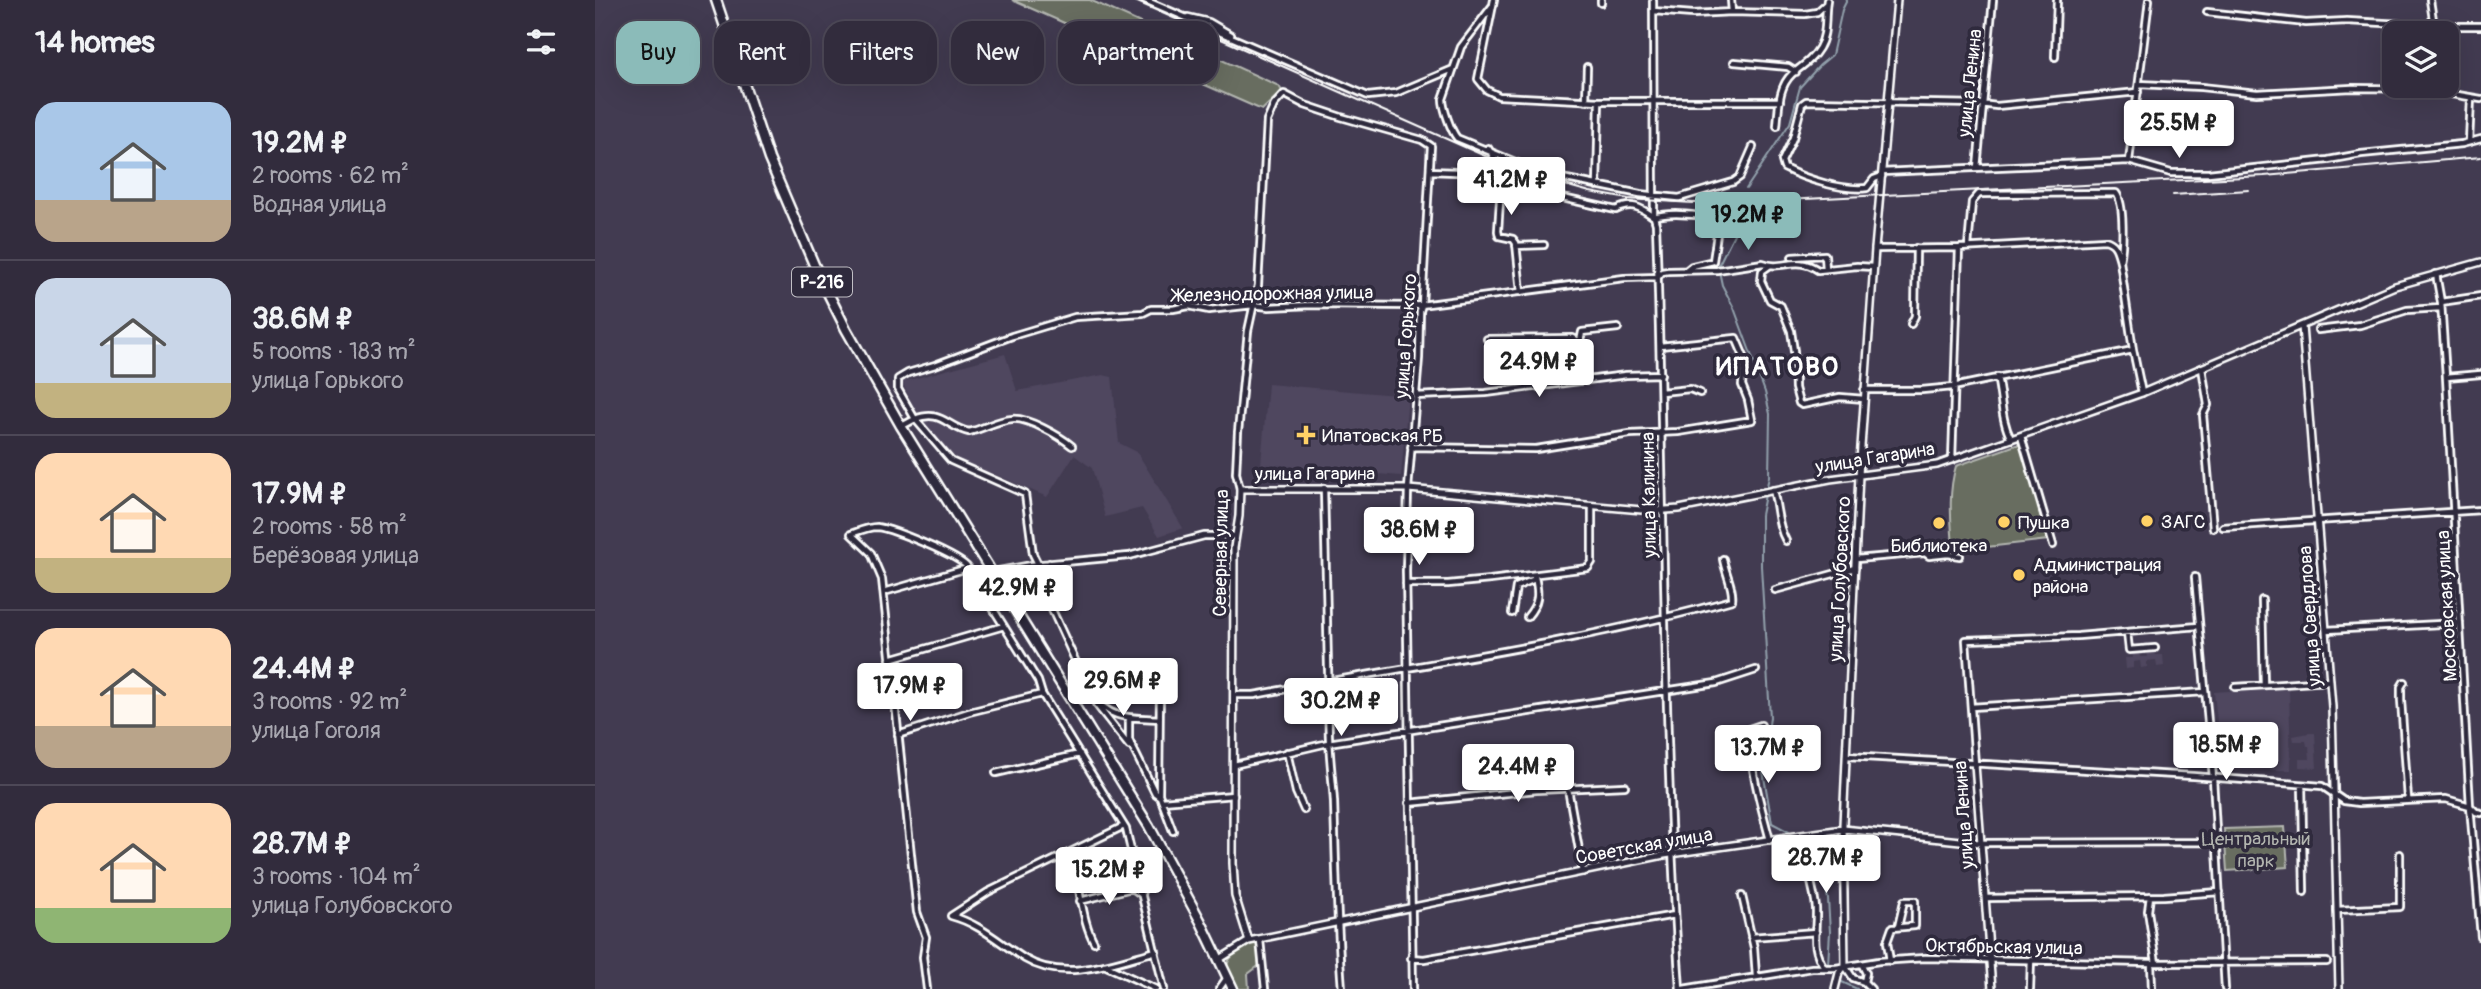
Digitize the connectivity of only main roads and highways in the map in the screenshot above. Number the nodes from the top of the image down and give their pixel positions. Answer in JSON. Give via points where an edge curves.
{"nodes":[{"id":1,"x":716,"y":0,"type":"edge"},
{"id":2,"x":1233,"y":989,"type":"edge"}],
"edges":[{"from":1,"to":2,"type":"highway","number":"Р-216","via":[[769,159],[846,329],[901,426],[1149,825]]}]}
